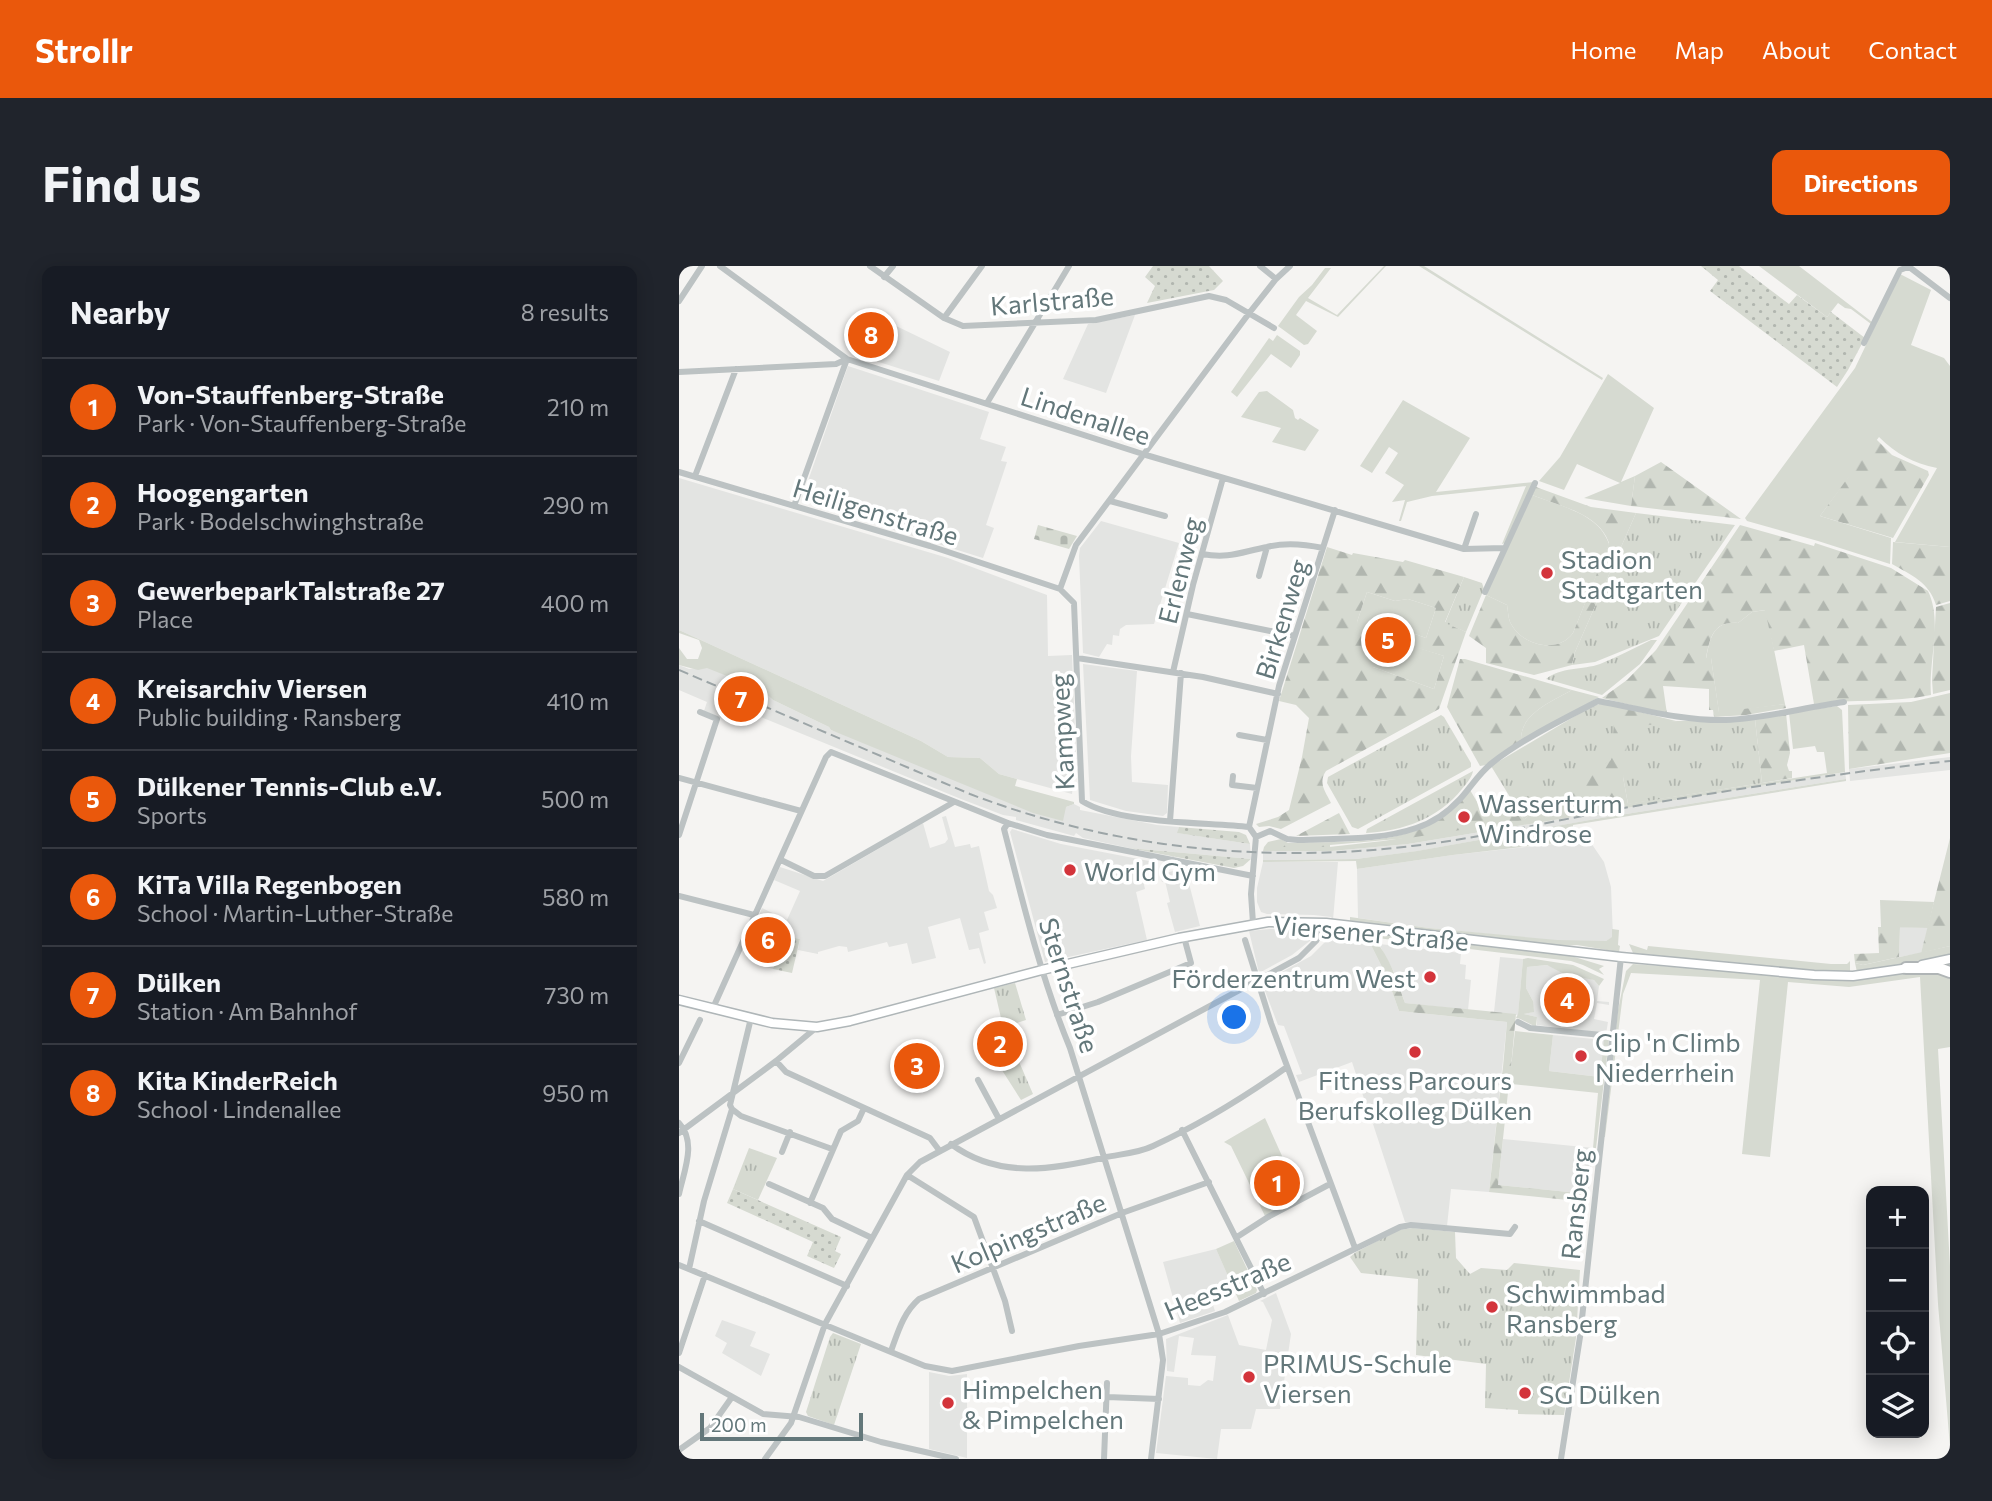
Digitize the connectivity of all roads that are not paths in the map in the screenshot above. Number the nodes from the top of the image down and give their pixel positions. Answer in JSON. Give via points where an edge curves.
{"nodes":[{"id":1,"x":702,"y":266,"type":"edge"},
{"id":2,"x":720,"y":266,"type":"edge"},
{"id":3,"x":870,"y":266,"type":"edge"},
{"id":4,"x":893,"y":266,"type":"edge"},
{"id":5,"x":982,"y":266,"type":"edge"},
{"id":6,"x":1069,"y":266,"type":"edge"},
{"id":7,"x":1260,"y":266,"type":"edge"},
{"id":8,"x":1290,"y":266,"type":"edge"},
{"id":9,"x":1908,"y":267,"type":"edge"},
{"id":10,"x":884,"y":276,"type":"junction"},
{"id":11,"x":1276,"y":279,"type":"junction"},
{"id":12,"x":1950,"y":298,"type":"edge"},
{"id":13,"x":679,"y":301,"type":"edge"},
{"id":14,"x":1250,"y":313,"type":"junction"},
{"id":15,"x":944,"y":318,"type":"junction"},
{"id":16,"x":1035,"y":324,"type":"junction"},
{"id":17,"x":1274,"y":328,"type":"dead end"},
{"id":18,"x":1864,"y":343,"type":"dead end"},
{"id":19,"x":847,"y":359,"type":"junction"},
{"id":20,"x":736,"y":369,"type":"junction"},
{"id":21,"x":679,"y":372,"type":"edge"},
{"id":22,"x":986,"y":403,"type":"junction"},
{"id":23,"x":1146,"y":455,"type":"junction"},
{"id":24,"x":679,"y":472,"type":"edge"},
{"id":25,"x":695,"y":476,"type":"junction"},
{"id":26,"x":1223,"y":478,"type":"junction"},
{"id":27,"x":1535,"y":484,"type":"dead end"},
{"id":28,"x":1111,"y":500,"type":"junction"},
{"id":29,"x":794,"y":506,"type":"junction"},
{"id":30,"x":1335,"y":510,"type":"junction"},
{"id":31,"x":1476,"y":514,"type":"dead end"},
{"id":32,"x":1165,"y":516,"type":"dead end"},
{"id":33,"x":1267,"y":547,"type":"junction"},
{"id":34,"x":1322,"y":548,"type":"junction"},
{"id":35,"x":1504,"y":548,"type":"junction"},
{"id":36,"x":1464,"y":549,"type":"junction"},
{"id":37,"x":1202,"y":554,"type":"junction"},
{"id":38,"x":1259,"y":576,"type":"dead end"},
{"id":39,"x":1060,"y":589,"type":"junction"},
{"id":40,"x":1485,"y":592,"type":"dead end"},
{"id":41,"x":1187,"y":614,"type":"junction"},
{"id":42,"x":1295,"y":636,"type":"junction"},
{"id":43,"x":1077,"y":658,"type":"junction"},
{"id":44,"x":1177,"y":673,"type":"junction"},
{"id":45,"x":1277,"y":694,"type":"junction"},
{"id":46,"x":1844,"y":702,"type":"dead end"},
{"id":47,"x":700,"y":712,"type":"dead end"},
{"id":48,"x":1239,"y":735,"type":"dead end"},
{"id":49,"x":1267,"y":740,"type":"junction"},
{"id":50,"x":1233,"y":776,"type":"dead end"},
{"id":51,"x":679,"y":778,"type":"edge"},
{"id":52,"x":697,"y":783,"type":"junction"},
{"id":53,"x":1257,"y":788,"type":"junction"},
{"id":54,"x":954,"y":802,"type":"junction"},
{"id":55,"x":801,"y":811,"type":"junction"},
{"id":56,"x":1170,"y":821,"type":"junction"},
{"id":57,"x":1008,"y":823,"type":"junction"},
{"id":58,"x":1249,"y":827,"type":"junction"},
{"id":59,"x":679,"y":835,"type":"edge"},
{"id":60,"x":1256,"y":837,"type":"junction"},
{"id":61,"x":781,"y":860,"type":"junction"},
{"id":62,"x":1253,"y":876,"type":"junction"},
{"id":63,"x":679,"y":896,"type":"edge"},
{"id":64,"x":754,"y":915,"type":"junction"},
{"id":65,"x":1253,"y":923,"type":"junction"},
{"id":66,"x":1326,"y":923,"type":"junction"},
{"id":67,"x":1184,"y":937,"type":"junction"},
{"id":68,"x":1245,"y":940,"type":"dead end"},
{"id":69,"x":1621,"y":957,"type":"junction"},
{"id":70,"x":1950,"y":959,"type":"edge"},
{"id":71,"x":1906,"y":968,"type":"junction"},
{"id":72,"x":1042,"y":970,"type":"junction"},
{"id":73,"x":1950,"y":972,"type":"edge"},
{"id":74,"x":1256,"y":980,"type":"junction"},
{"id":75,"x":679,"y":1000,"type":"edge"},
{"id":76,"x":713,"y":1008,"type":"junction"},
{"id":77,"x":1057,"y":1015,"type":"junction"},
{"id":78,"x":751,"y":1018,"type":"junction"},
{"id":79,"x":700,"y":1020,"type":"dead end"},
{"id":80,"x":1518,"y":1022,"type":"dead end"},
{"id":81,"x":817,"y":1027,"type":"junction"},
{"id":82,"x":1612,"y":1036,"type":"junction"},
{"id":83,"x":776,"y":1061,"type":"junction"},
{"id":84,"x":679,"y":1063,"type":"edge"},
{"id":85,"x":1287,"y":1068,"type":"junction"},
{"id":86,"x":1078,"y":1077,"type":"junction"},
{"id":87,"x":978,"y":1080,"type":"dead end"},
{"id":88,"x":733,"y":1093,"type":"junction"},
{"id":89,"x":864,"y":1108,"type":"junction"},
{"id":90,"x":732,"y":1109,"type":"junction"},
{"id":91,"x":999,"y":1119,"type":"junction"},
{"id":92,"x":679,"y":1123,"type":"edge"},
{"id":93,"x":1182,"y":1130,"type":"junction"},
{"id":94,"x":682,"y":1131,"type":"edge"},
{"id":95,"x":790,"y":1132,"type":"junction"},
{"id":96,"x":951,"y":1144,"type":"junction"},
{"id":97,"x":832,"y":1149,"type":"junction"},
{"id":98,"x":939,"y":1150,"type":"junction"},
{"id":99,"x":782,"y":1152,"type":"dead end"},
{"id":100,"x":1104,"y":1158,"type":"junction"},
{"id":101,"x":907,"y":1175,"type":"junction"},
{"id":102,"x":1209,"y":1182,"type":"junction"},
{"id":103,"x":769,"y":1184,"type":"dead end"},
{"id":104,"x":1331,"y":1184,"type":"junction"},
{"id":105,"x":679,"y":1194,"type":"edge"},
{"id":106,"x":810,"y":1203,"type":"junction"},
{"id":107,"x":1122,"y":1213,"type":"junction"},
{"id":108,"x":699,"y":1221,"type":"junction"},
{"id":109,"x":1515,"y":1227,"type":"dead end"},
{"id":110,"x":1237,"y":1237,"type":"junction"},
{"id":111,"x":872,"y":1238,"type":"junction"},
{"id":112,"x":1355,"y":1248,"type":"junction"},
{"id":113,"x":679,"y":1265,"type":"edge"},
{"id":114,"x":992,"y":1268,"type":"junction"},
{"id":115,"x":689,"y":1269,"type":"junction"},
{"id":116,"x":705,"y":1275,"type":"junction"},
{"id":117,"x":847,"y":1286,"type":"junction"},
{"id":118,"x":1264,"y":1294,"type":"junction"},
{"id":119,"x":825,"y":1324,"type":"junction"},
{"id":120,"x":1012,"y":1331,"type":"dead end"},
{"id":121,"x":1159,"y":1334,"type":"junction"},
{"id":122,"x":891,"y":1351,"type":"junction"},
{"id":123,"x":679,"y":1353,"type":"edge"},
{"id":124,"x":679,"y":1367,"type":"edge"},
{"id":125,"x":1107,"y":1383,"type":"dead end"},
{"id":126,"x":1107,"y":1396,"type":"junction"},
{"id":127,"x":732,"y":1397,"type":"junction"},
{"id":128,"x":1159,"y":1399,"type":"junction"},
{"id":129,"x":794,"y":1417,"type":"junction"},
{"id":130,"x":679,"y":1450,"type":"edge"},
{"id":131,"x":765,"y":1459,"type":"edge"},
{"id":132,"x":956,"y":1459,"type":"edge"},
{"id":133,"x":1104,"y":1459,"type":"edge"},
{"id":134,"x":1151,"y":1459,"type":"edge"},
{"id":135,"x":1561,"y":1459,"type":"edge"}],
"edges":[{"from":1,"to":13,"type":"street"},
{"from":2,"to":19,"type":"street","name":"Lindenallee"},
{"from":3,"to":10,"type":"street","name":"Karlstraße"},
{"from":4,"to":10,"type":"street"},
{"from":5,"to":15,"type":"street"},
{"from":6,"to":16,"type":"street"},
{"from":7,"to":11,"type":"street"},
{"from":8,"to":11,"type":"street"},
{"from":9,"to":12,"type":"street"},
{"from":9,"to":18,"type":"street","via":[[1900,270]]},
{"from":10,"to":15,"type":"street","name":"Karlstraße"},
{"from":11,"to":14,"type":"street"},
{"from":14,"to":16,"type":"street","name":"Karlstraße","via":[[1209,296],[1096,320]]},
{"from":14,"to":17,"type":"street","name":"Karlstraße"},
{"from":14,"to":23,"type":"street"},
{"from":15,"to":16,"type":"street","name":"Karlstraße","via":[[963,326]]},
{"from":16,"to":22,"type":"street"},
{"from":19,"to":20,"type":"street","via":[[830,365]]},
{"from":19,"to":22,"type":"street","name":"Lindenallee"},
{"from":19,"to":29,"type":"street"},
{"from":20,"to":21,"type":"street"},
{"from":20,"to":25,"type":"street"},
{"from":22,"to":23,"type":"street","name":"Lindenallee"},
{"from":23,"to":26,"type":"street","name":"Lindenallee"},
{"from":23,"to":28,"type":"street"},
{"from":24,"to":25,"type":"street","name":"Heiligenstraße"},
{"from":25,"to":29,"type":"street","name":"Heiligenstraße"},
{"from":26,"to":30,"type":"street","name":"Lindenallee"},
{"from":26,"to":37,"type":"street","name":"Erlenweg"},
{"from":27,"to":35,"type":"street"},
{"from":28,"to":32,"type":"street"},
{"from":28,"to":39,"type":"street","via":[[1076,545]]},
{"from":29,"to":39,"type":"street","name":"Heiligenstraße"},
{"from":30,"to":34,"type":"street","name":"Birkenweg"},
{"from":30,"to":36,"type":"street","name":"Lindenallee"},
{"from":31,"to":36,"type":"street"},
{"from":33,"to":34,"type":"street","via":[[1304,544]]},
{"from":33,"to":37,"type":"street","via":[[1237,556]]},
{"from":33,"to":38,"type":"street"},
{"from":34,"to":42,"type":"street","name":"Birkenweg"},
{"from":35,"to":36,"type":"street","name":"Lindenallee"},
{"from":35,"to":40,"type":"street"},
{"from":37,"to":41,"type":"street","name":"Erlenweg"},
{"from":39,"to":43,"type":"street","name":"Kampweg","via":[[1074,603]]},
{"from":41,"to":42,"type":"street"},
{"from":41,"to":44,"type":"street","name":"Erlenweg"},
{"from":42,"to":45,"type":"street","name":"Birkenweg"},
{"from":43,"to":44,"type":"street"},
{"from":43,"to":56,"type":"street","name":"Kampweg","via":[[1082,801],[1136,817]]},
{"from":44,"to":45,"type":"street"},
{"from":44,"to":56,"type":"street","name":"Erlenweg"},
{"from":45,"to":49,"type":"street","name":"Birkenweg"},
{"from":46,"to":60,"type":"street","via":[[1728,720],[1649,713],[1598,701],[1493,762],[1450,808],[1415,829],[1299,840],[1270,831]]},
{"from":47,"to":52,"type":"street","via":[[717,719]]},
{"from":48,"to":49,"type":"street"},
{"from":49,"to":53,"type":"street","name":"Birkenweg"},
{"from":50,"to":53,"type":"street","via":[[1232,785]]},
{"from":51,"to":52,"type":"street"},
{"from":52,"to":55,"type":"street"},
{"from":52,"to":59,"type":"street"},
{"from":53,"to":58,"type":"street","name":"Birkenweg"},
{"from":54,"to":55,"type":"street","via":[[835,752],[828,753]]},
{"from":54,"to":57,"type":"street"},
{"from":54,"to":61,"type":"street","via":[[825,876],[814,876]]},
{"from":55,"to":61,"type":"street"},
{"from":56,"to":58,"type":"street","name":"Kampweg"},
{"from":57,"to":62,"type":"street","via":[[1077,842]]},
{"from":57,"to":72,"type":"street","name":"Sternstraße","via":[[1005,829]]},
{"from":58,"to":60,"type":"street"},
{"from":60,"to":62,"type":"street"},
{"from":61,"to":64,"type":"street"},
{"from":62,"to":65,"type":"street"},
{"from":63,"to":64,"type":"street"},
{"from":64,"to":76,"type":"street"},
{"from":65,"to":66,"type":"main road","name":"Viersener Straße"},
{"from":65,"to":67,"type":"main road","name":"Viersener Straße"},
{"from":66,"to":69,"type":"main road","name":"Viersener Straße"},
{"from":66,"to":74,"type":"street","via":[[1306,953]]},
{"from":67,"to":72,"type":"main road","name":"Viersener Straße"},
{"from":67,"to":77,"type":"street","via":[[1191,963]]},
{"from":68,"to":74,"type":"street"},
{"from":69,"to":71,"type":"main road","name":"Viersener Straße","via":[[1833,976]]},
{"from":69,"to":82,"type":"street","name":"Ransberg"},
{"from":70,"to":71,"type":"main road","name":"Viersener Straße"},
{"from":71,"to":73,"type":"highway"},
{"from":72,"to":77,"type":"street","name":"Sternstraße"},
{"from":72,"to":81,"type":"main road","name":"Viersener Straße"},
{"from":74,"to":85,"type":"street"},
{"from":74,"to":86,"type":"street"},
{"from":75,"to":76,"type":"main road","name":"Viersener Straße"},
{"from":76,"to":78,"type":"main road","name":"Viersener Straße"},
{"from":77,"to":86,"type":"street","name":"Sternstraße"},
{"from":78,"to":81,"type":"main road","name":"Viersener Straße"},
{"from":78,"to":88,"type":"street"},
{"from":79,"to":84,"type":"street"},
{"from":80,"to":82,"type":"street","via":[[1530,1028]]},
{"from":81,"to":83,"type":"street"},
{"from":82,"to":135,"type":"street","name":"Ransberg","via":[[1580,1337]]},
{"from":83,"to":88,"type":"street"},
{"from":83,"to":89,"type":"street","via":[[786,1072]]},
{"from":85,"to":93,"type":"street"},
{"from":85,"to":104,"type":"street"},
{"from":86,"to":91,"type":"street"},
{"from":86,"to":100,"type":"street","name":"Sternstraße"},
{"from":87,"to":91,"type":"street"},
{"from":88,"to":90,"type":"street"},
{"from":88,"to":94,"type":"street"},
{"from":89,"to":97,"type":"street","via":[[858,1121],[841,1131]]},
{"from":89,"to":98,"type":"street","via":[[930,1138]]},
{"from":90,"to":95,"type":"street"},
{"from":90,"to":108,"type":"street"},
{"from":91,"to":96,"type":"street"},
{"from":92,"to":94,"type":"street"},
{"from":93,"to":100,"type":"street","via":[[1150,1148]]},
{"from":93,"to":102,"type":"street"},
{"from":94,"to":105,"type":"street","via":[[689,1144]]},
{"from":95,"to":97,"type":"street"},
{"from":95,"to":99,"type":"street"},
{"from":96,"to":98,"type":"street"},
{"from":96,"to":100,"type":"street","via":[[997,1167],[1062,1167]]},
{"from":97,"to":106,"type":"street"},
{"from":98,"to":101,"type":"street"},
{"from":100,"to":107,"type":"street","name":"Sternstraße"},
{"from":101,"to":111,"type":"street"},
{"from":101,"to":114,"type":"street","via":[[974,1217]]},
{"from":102,"to":107,"type":"street","name":"Kolpingstraße"},
{"from":102,"to":110,"type":"street"},
{"from":103,"to":106,"type":"street"},
{"from":104,"to":110,"type":"street"},
{"from":104,"to":112,"type":"street"},
{"from":106,"to":111,"type":"street"},
{"from":107,"to":114,"type":"street","name":"Kolpingstraße"},
{"from":107,"to":121,"type":"street","name":"Sternstraße"},
{"from":108,"to":115,"type":"street"},
{"from":108,"to":117,"type":"street"},
{"from":109,"to":112,"type":"street","name":"Heesstraße","via":[[1510,1234],[1411,1225]]},
{"from":110,"to":118,"type":"street"},
{"from":111,"to":117,"type":"street"},
{"from":112,"to":118,"type":"street","name":"Heesstraße"},
{"from":113,"to":115,"type":"street","name":"Heesstraße"},
{"from":114,"to":120,"type":"street"},
{"from":114,"to":122,"type":"street","name":"Kolpingstraße","via":[[919,1299],[903,1318]]},
{"from":115,"to":116,"type":"street","name":"Heesstraße"},
{"from":116,"to":119,"type":"street","name":"Heesstraße"},
{"from":116,"to":123,"type":"street"},
{"from":117,"to":119,"type":"street"},
{"from":118,"to":121,"type":"street","name":"Heesstraße"},
{"from":119,"to":122,"type":"street","name":"Heesstraße"},
{"from":119,"to":129,"type":"street"},
{"from":121,"to":122,"type":"street","name":"Heesstraße","via":[[952,1371],[925,1366]]},
{"from":121,"to":128,"type":"street","name":"Sternstraße","via":[[1163,1360]]},
{"from":124,"to":127,"type":"street"},
{"from":125,"to":126,"type":"street"},
{"from":126,"to":128,"type":"street"},
{"from":126,"to":133,"type":"street"},
{"from":127,"to":129,"type":"street","via":[[763,1413]]},
{"from":127,"to":130,"type":"street","via":[[710,1427]]},
{"from":128,"to":134,"type":"street","name":"Sternstraße"},
{"from":129,"to":131,"type":"street"},
{"from":129,"to":132,"type":"street"}]}
